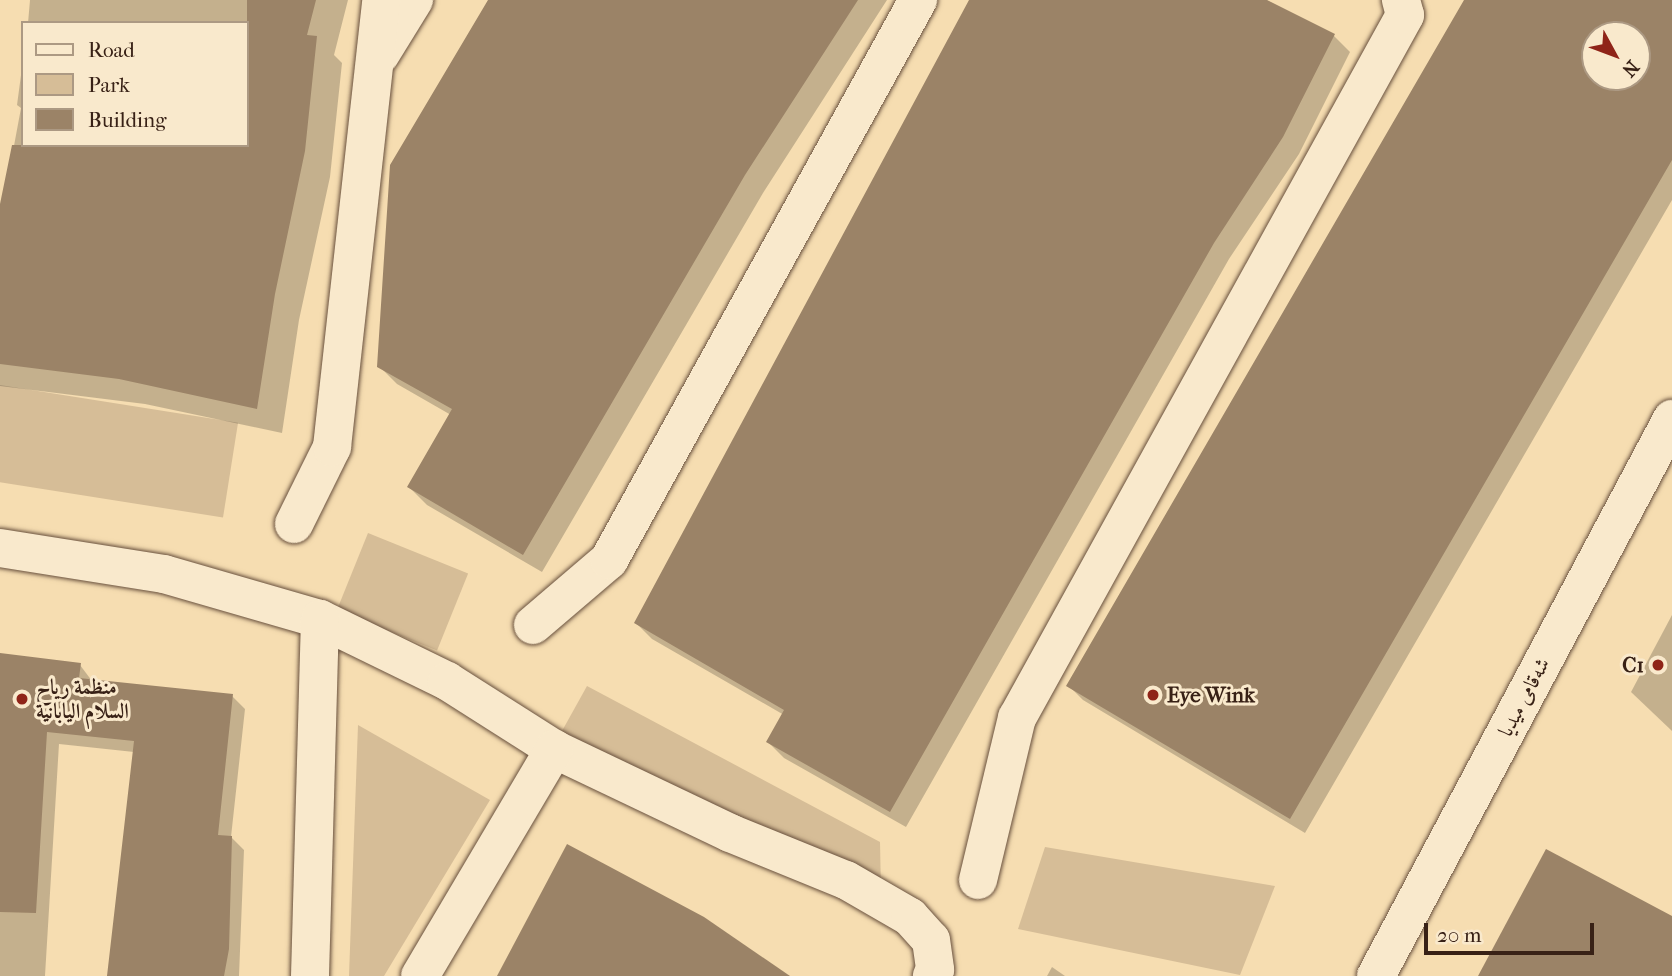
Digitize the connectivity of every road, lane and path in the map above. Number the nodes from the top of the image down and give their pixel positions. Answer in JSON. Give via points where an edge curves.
{"nodes":[{"id":1,"x":381,"y":0,"type":"edge"},
{"id":2,"x":414,"y":0,"type":"edge"},
{"id":3,"x":918,"y":0,"type":"edge"},
{"id":4,"x":1401,"y":0,"type":"edge"},
{"id":5,"x":371,"y":70,"type":"junction"},
{"id":6,"x":1672,"y":419,"type":"edge"},
{"id":7,"x":294,"y":524,"type":"dead end"},
{"id":8,"x":0,"y":548,"type":"edge"},
{"id":9,"x":320,"y":618,"type":"junction"},
{"id":10,"x":533,"y":625,"type":"dead end"},
{"id":11,"x":554,"y":749,"type":"junction"},
{"id":12,"x":978,"y":880,"type":"dead end"},
{"id":13,"x":310,"y":976,"type":"edge"},
{"id":14,"x":420,"y":976,"type":"edge"},
{"id":15,"x":932,"y":976,"type":"edge"},
{"id":16,"x":1376,"y":976,"type":"edge"}],
"edges":[{"from":1,"to":5,"type":"street"},
{"from":2,"to":5,"type":"street"},
{"from":3,"to":10,"type":"street","via":[[609,560]]},
{"from":4,"to":12,"type":"street","via":[[1405,15],[1017,718]]},
{"from":5,"to":7,"type":"street","via":[[332,447]]},
{"from":6,"to":16,"type":"street","name":"شەقامی میدیا"},
{"from":8,"to":9,"type":"street","via":[[164,574]]},
{"from":9,"to":11,"type":"street","via":[[447,681]]},
{"from":9,"to":13,"type":"street"},
{"from":11,"to":14,"type":"street"},
{"from":11,"to":15,"type":"street","via":[[730,833],[846,880],[910,917],[931,940]]}]}
